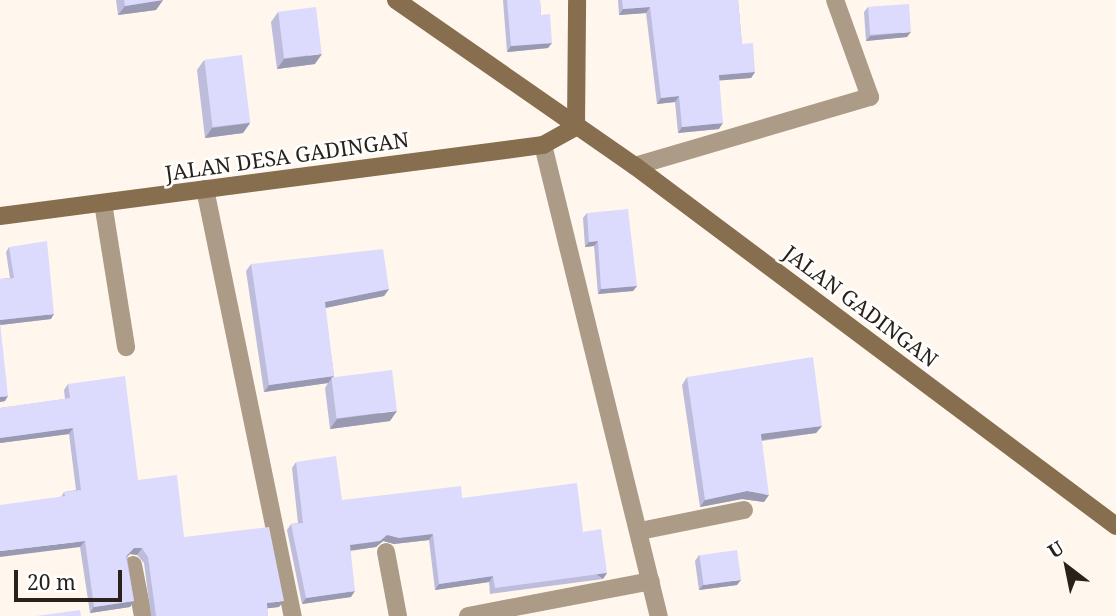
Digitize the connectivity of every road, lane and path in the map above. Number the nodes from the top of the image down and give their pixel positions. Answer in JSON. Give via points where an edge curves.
{"nodes":[{"id":1,"x":396,"y":0,"type":"edge"},
{"id":2,"x":577,"y":0,"type":"edge"},
{"id":3,"x":835,"y":0,"type":"edge"},
{"id":4,"x":576,"y":127,"type":"junction"},
{"id":5,"x":543,"y":145,"type":"junction"},
{"id":6,"x":635,"y":166,"type":"junction"},
{"id":7,"x":205,"y":189,"type":"junction"},
{"id":8,"x":103,"y":203,"type":"junction"},
{"id":9,"x":0,"y":216,"type":"edge"},
{"id":10,"x":126,"y":347,"type":"dead end"},
{"id":11,"x":744,"y":510,"type":"dead end"},
{"id":12,"x":1116,"y":526,"type":"edge"},
{"id":13,"x":640,"y":531,"type":"junction"},
{"id":14,"x":386,"y":552,"type":"dead end"},
{"id":15,"x":133,"y":565,"type":"dead end"},
{"id":16,"x":652,"y":581,"type":"junction"},
{"id":17,"x":143,"y":616,"type":"edge"},
{"id":18,"x":293,"y":616,"type":"edge"},
{"id":19,"x":398,"y":616,"type":"edge"},
{"id":20,"x":468,"y":616,"type":"edge"},
{"id":21,"x":659,"y":616,"type":"edge"}],
"edges":[{"from":1,"to":4,"type":"street","name":"JALAN GADINGAN"},
{"from":2,"to":4,"type":"street"},
{"from":3,"to":6,"type":"street","via":[[870,97]]},
{"from":4,"to":5,"type":"street","name":"JALAN DESA GADINGAN"},
{"from":4,"to":6,"type":"street","name":"JALAN GADINGAN"},
{"from":5,"to":7,"type":"street","name":"JALAN DESA GADINGAN"},
{"from":5,"to":13,"type":"street"},
{"from":6,"to":12,"type":"street","name":"JALAN GADINGAN"},
{"from":7,"to":8,"type":"street","name":"JALAN DESA GADINGAN"},
{"from":7,"to":18,"type":"street"},
{"from":8,"to":9,"type":"street","name":"JALAN DESA GADINGAN"},
{"from":8,"to":10,"type":"street"},
{"from":11,"to":13,"type":"street"},
{"from":13,"to":16,"type":"street"},
{"from":14,"to":19,"type":"street"},
{"from":15,"to":17,"type":"street"},
{"from":16,"to":20,"type":"street"},
{"from":16,"to":21,"type":"street"}]}
